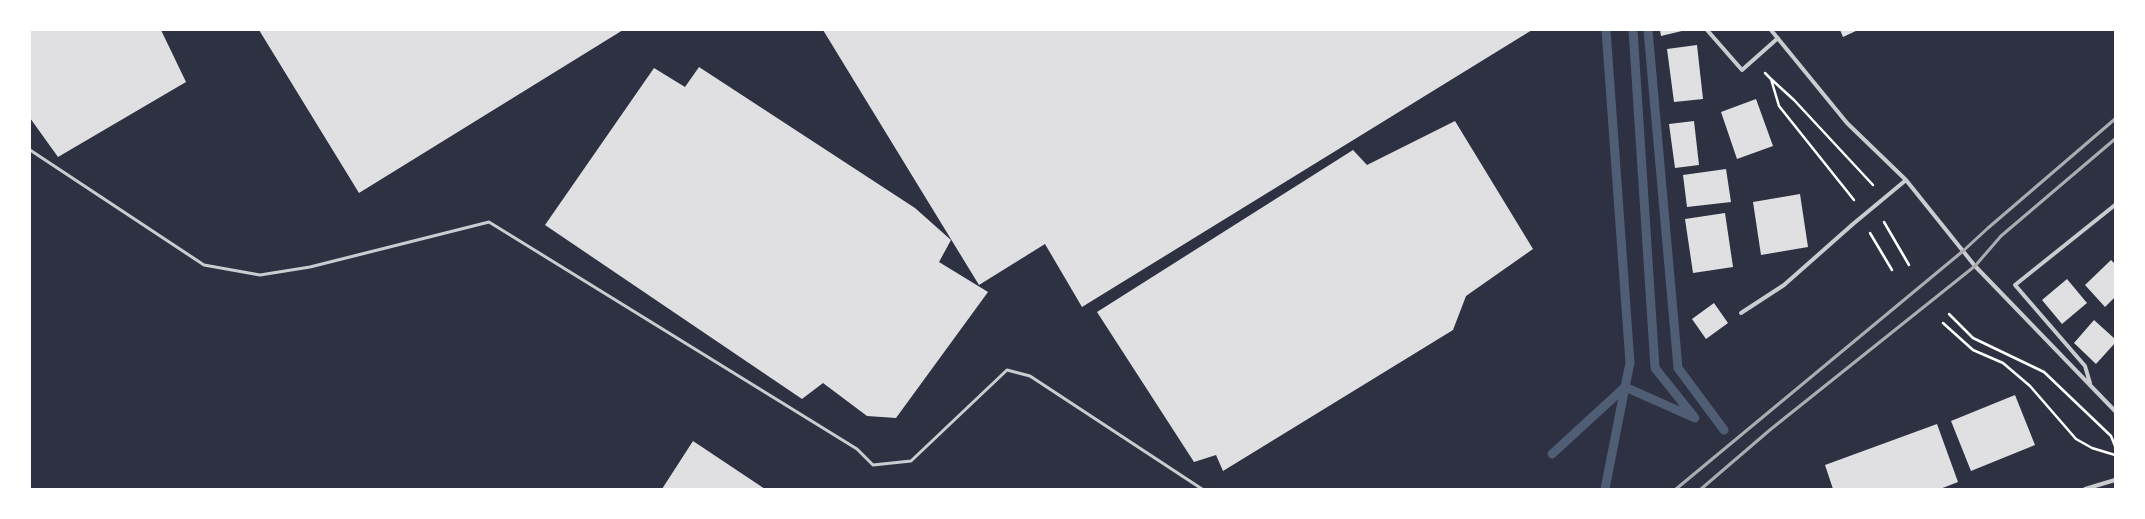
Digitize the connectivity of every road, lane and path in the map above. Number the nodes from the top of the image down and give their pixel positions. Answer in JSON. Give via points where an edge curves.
{"nodes":[{"id":1,"x":1707,"y":30,"type":"edge"},
{"id":2,"x":1771,"y":30,"type":"edge"},
{"id":3,"x":1778,"y":38,"type":"junction"},
{"id":4,"x":1753,"y":60,"type":"junction"},
{"id":5,"x":1771,"y":79,"type":"junction"},
{"id":6,"x":30,"y":150,"type":"edge"},
{"id":7,"x":1906,"y":180,"type":"junction"},
{"id":8,"x":1884,"y":198,"type":"junction"},
{"id":9,"x":1857,"y":204,"type":"dead end"},
{"id":10,"x":2115,"y":205,"type":"edge"},
{"id":11,"x":1883,"y":219,"type":"dead end"},
{"id":12,"x":1869,"y":231,"type":"dead end"},
{"id":13,"x":1909,"y":265,"type":"dead end"},
{"id":14,"x":1892,"y":270,"type":"dead end"},
{"id":15,"x":1741,"y":313,"type":"dead end"},
{"id":16,"x":1949,"y":314,"type":"dead end"},
{"id":17,"x":1943,"y":323,"type":"dead end"},
{"id":18,"x":2090,"y":385,"type":"junction"},
{"id":19,"x":2115,"y":411,"type":"edge"},
{"id":20,"x":2115,"y":446,"type":"edge"},
{"id":21,"x":2115,"y":455,"type":"edge"},
{"id":22,"x":2115,"y":480,"type":"edge"},
{"id":23,"x":1202,"y":489,"type":"edge"},
{"id":24,"x":2085,"y":489,"type":"edge"}],
"edges":[{"from":1,"to":4,"type":"street","via":[[1742,70]]},
{"from":2,"to":3,"type":"street"},
{"from":3,"to":4,"type":"street"},
{"from":3,"to":7,"type":"street","via":[[1847,123]]},
{"from":4,"to":5,"type":"path"},
{"from":5,"to":8,"type":"path","via":[[1794,100]]},
{"from":5,"to":9,"type":"path","via":[[1779,106]]},
{"from":6,"to":23,"type":"lane","via":[[204,265],[260,275],[310,267],[489,222],[857,449],[873,465],[911,461],[1007,370],[1030,376]]},
{"from":7,"to":8,"type":"street"},
{"from":7,"to":18,"type":"street","via":[[1975,266]]},
{"from":8,"to":15,"type":"street","via":[[1784,285]]},
{"from":10,"to":18,"type":"street","via":[[2015,285],[2085,366]]},
{"from":11,"to":13,"type":"path"},
{"from":12,"to":14,"type":"path"},
{"from":16,"to":20,"type":"path","via":[[1973,338],[2044,372],[2110,436]]},
{"from":17,"to":21,"type":"path","via":[[1973,350],[2003,363],[2030,386],[2076,439],[2092,448]]},
{"from":18,"to":19,"type":"street"},
{"from":22,"to":24,"type":"street"}]}
